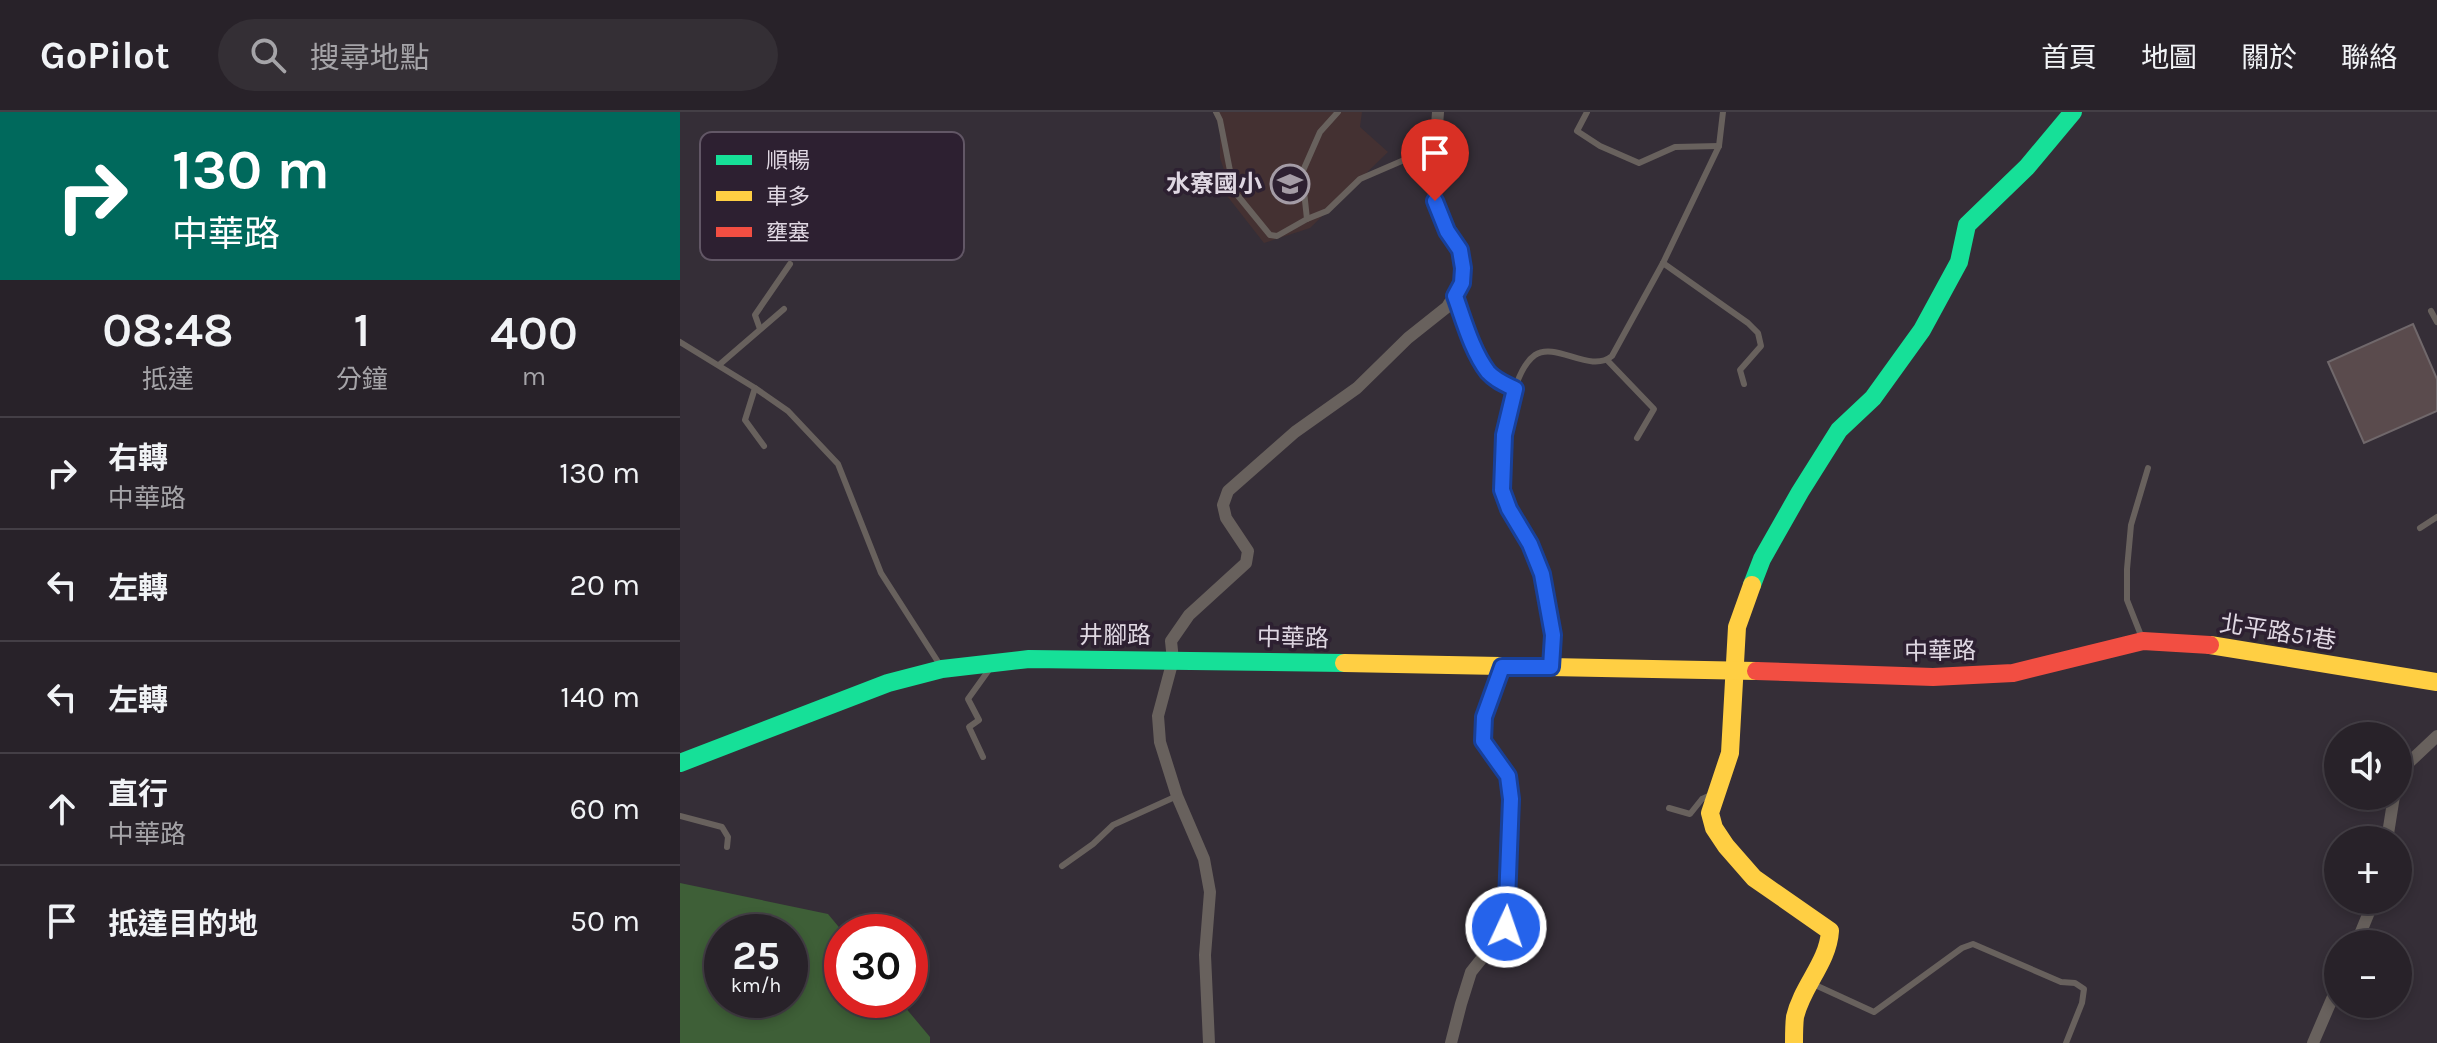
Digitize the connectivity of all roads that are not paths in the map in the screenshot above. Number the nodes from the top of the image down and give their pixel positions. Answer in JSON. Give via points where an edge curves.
{"nodes":[{"id":1,"x":1216,"y":112,"type":"edge"},
{"id":2,"x":1338,"y":112,"type":"edge"},
{"id":3,"x":1438,"y":112,"type":"edge"},
{"id":4,"x":1587,"y":112,"type":"edge"},
{"id":5,"x":1723,"y":112,"type":"edge"},
{"id":6,"x":2073,"y":112,"type":"edge"},
{"id":7,"x":1719,"y":146,"type":"junction"},
{"id":8,"x":1435,"y":155,"type":"junction"},
{"id":9,"x":1307,"y":219,"type":"junction"},
{"id":10,"x":1663,"y":263,"type":"junction"},
{"id":11,"x":790,"y":264,"type":"dead end"},
{"id":12,"x":1455,"y":296,"type":"junction"},
{"id":13,"x":784,"y":309,"type":"dead end"},
{"id":14,"x":2431,"y":311,"type":"dead end"},
{"id":15,"x":2437,"y":322,"type":"edge"},
{"id":16,"x":760,"y":329,"type":"junction"},
{"id":17,"x":680,"y":342,"type":"edge"},
{"id":18,"x":1607,"y":360,"type":"junction"},
{"id":19,"x":719,"y":365,"type":"junction"},
{"id":20,"x":1744,"y":384,"type":"dead end"},
{"id":21,"x":755,"y":388,"type":"junction"},
{"id":22,"x":1515,"y":389,"type":"junction"},
{"id":23,"x":1637,"y":438,"type":"dead end"},
{"id":24,"x":764,"y":446,"type":"dead end"},
{"id":25,"x":2148,"y":468,"type":"dead end"},
{"id":26,"x":2437,"y":517,"type":"edge"},
{"id":27,"x":2420,"y":528,"type":"dead end"},
{"id":28,"x":2143,"y":641,"type":"junction"},
{"id":29,"x":2110,"y":648,"type":"joint"},
{"id":30,"x":1173,"y":660,"type":"junction"},
{"id":31,"x":996,"y":661,"type":"junction"},
{"id":32,"x":1502,"y":667,"type":"junction"},
{"id":33,"x":1551,"y":667,"type":"junction"},
{"id":34,"x":942,"y":669,"type":"junction"},
{"id":35,"x":1733,"y":670,"type":"junction"},
{"id":36,"x":2437,"y":682,"type":"edge"},
{"id":37,"x":2437,"y":736,"type":"edge"},
{"id":38,"x":983,"y":757,"type":"dead end"},
{"id":39,"x":2412,"y":760,"type":"edge"},
{"id":40,"x":680,"y":763,"type":"edge"},
{"id":41,"x":1719,"y":790,"type":"junction"},
{"id":42,"x":1177,"y":796,"type":"junction"},
{"id":43,"x":1669,"y":808,"type":"dead end"},
{"id":44,"x":680,"y":816,"type":"edge"},
{"id":45,"x":727,"y":847,"type":"dead end"},
{"id":46,"x":1062,"y":866,"type":"dead end"},
{"id":47,"x":1809,"y":983,"type":"junction"},
{"id":48,"x":2324,"y":1017,"type":"edge"},
{"id":49,"x":1209,"y":1043,"type":"edge"},
{"id":50,"x":1451,"y":1043,"type":"edge"},
{"id":51,"x":1794,"y":1043,"type":"edge"},
{"id":52,"x":2066,"y":1043,"type":"edge"},
{"id":53,"x":2313,"y":1043,"type":"edge"}],
"edges":[{"from":1,"to":9,"type":"lane","via":[[1234,191],[1270,235]]},
{"from":2,"to":9,"type":"lane","via":[[1320,132],[1302,173]]},
{"from":3,"to":8,"type":"street"},
{"from":4,"to":7,"type":"lane","via":[[1577,131],[1639,163],[1675,147]]},
{"from":5,"to":7,"type":"lane"},
{"from":6,"to":35,"type":"street","via":[[2027,167],[1967,225],[1959,262],[1922,330],[1873,398],[1839,430],[1800,492],[1762,559],[1737,627]]},
{"from":7,"to":10,"type":"lane"},
{"from":8,"to":9,"type":"lane","via":[[1411,157],[1360,179],[1327,211]]},
{"from":8,"to":12,"type":"street","via":[[1435,201],[1460,250],[1463,268]]},
{"from":10,"to":18,"type":"lane"},
{"from":10,"to":20,"type":"lane","via":[[1758,333],[1761,346],[1740,370]]},
{"from":11,"to":16,"type":"lane","via":[[755,315]]},
{"from":12,"to":22,"type":"lane","via":[[1487,370]]},
{"from":12,"to":30,"type":"street","via":[[1357,388],[1295,432],[1228,491],[1226,518],[1248,551],[1246,563],[1179,627],[1171,641]]},
{"from":13,"to":16,"type":"lane"},
{"from":14,"to":15,"type":"lane"},
{"from":16,"to":19,"type":"lane"},
{"from":17,"to":19,"type":"lane"},
{"from":18,"to":22,"type":"lane","via":[[1539,352]]},
{"from":18,"to":23,"type":"lane","via":[[1654,409]]},
{"from":19,"to":21,"type":"lane"},
{"from":21,"to":24,"type":"lane","via":[[745,420]]},
{"from":21,"to":34,"type":"lane","via":[[788,411],[838,464],[881,573]]},
{"from":22,"to":33,"type":"lane","via":[[1504,435],[1502,490],[1542,574],[1553,635]]},
{"from":25,"to":28,"type":"lane","via":[[2131,525],[2127,569],[2127,600]]},
{"from":26,"to":27,"type":"lane"},
{"from":28,"to":29,"type":"street","name":"北平路51巷"},
{"from":28,"to":36,"type":"street","name":"北平路51巷","via":[[2196,643]]},
{"from":29,"to":35,"type":"street","name":"中華路","via":[[2013,673],[1933,677]]},
{"from":30,"to":31,"type":"street","name":"井腳路"},
{"from":30,"to":32,"type":"street","name":"中華路"},
{"from":30,"to":42,"type":"street","name":"井腳路","via":[[1158,716],[1160,742]]},
{"from":31,"to":34,"type":"street","name":"井腳路"},
{"from":31,"to":38,"type":"lane","via":[[968,699],[979,720],[969,727]]},
{"from":32,"to":33,"type":"street","name":"中華路"},
{"from":32,"to":50,"type":"street","via":[[1484,717],[1483,741],[1508,776],[1511,799],[1506,927],[1471,972]]},
{"from":33,"to":35,"type":"street","name":"中華路"},
{"from":34,"to":40,"type":"street","name":"井腳路","via":[[888,683]]},
{"from":35,"to":41,"type":"street","via":[[1730,753]]},
{"from":37,"to":39,"type":"street"},
{"from":41,"to":43,"type":"lane","via":[[1690,814]]},
{"from":41,"to":47,"type":"street","via":[[1710,813],[1726,846],[1754,878],[1830,931],[1831,941]]},
{"from":42,"to":46,"type":"lane","via":[[1113,825]]},
{"from":42,"to":49,"type":"street","name":"井腳路","via":[[1204,859],[1210,892],[1205,955]]},
{"from":44,"to":45,"type":"lane","via":[[722,827]]},
{"from":47,"to":51,"type":"street","via":[[1795,1017]]},
{"from":47,"to":52,"type":"lane","via":[[1874,1012],[1973,944],[2084,989]]},
{"from":48,"to":53,"type":"street"}]}
